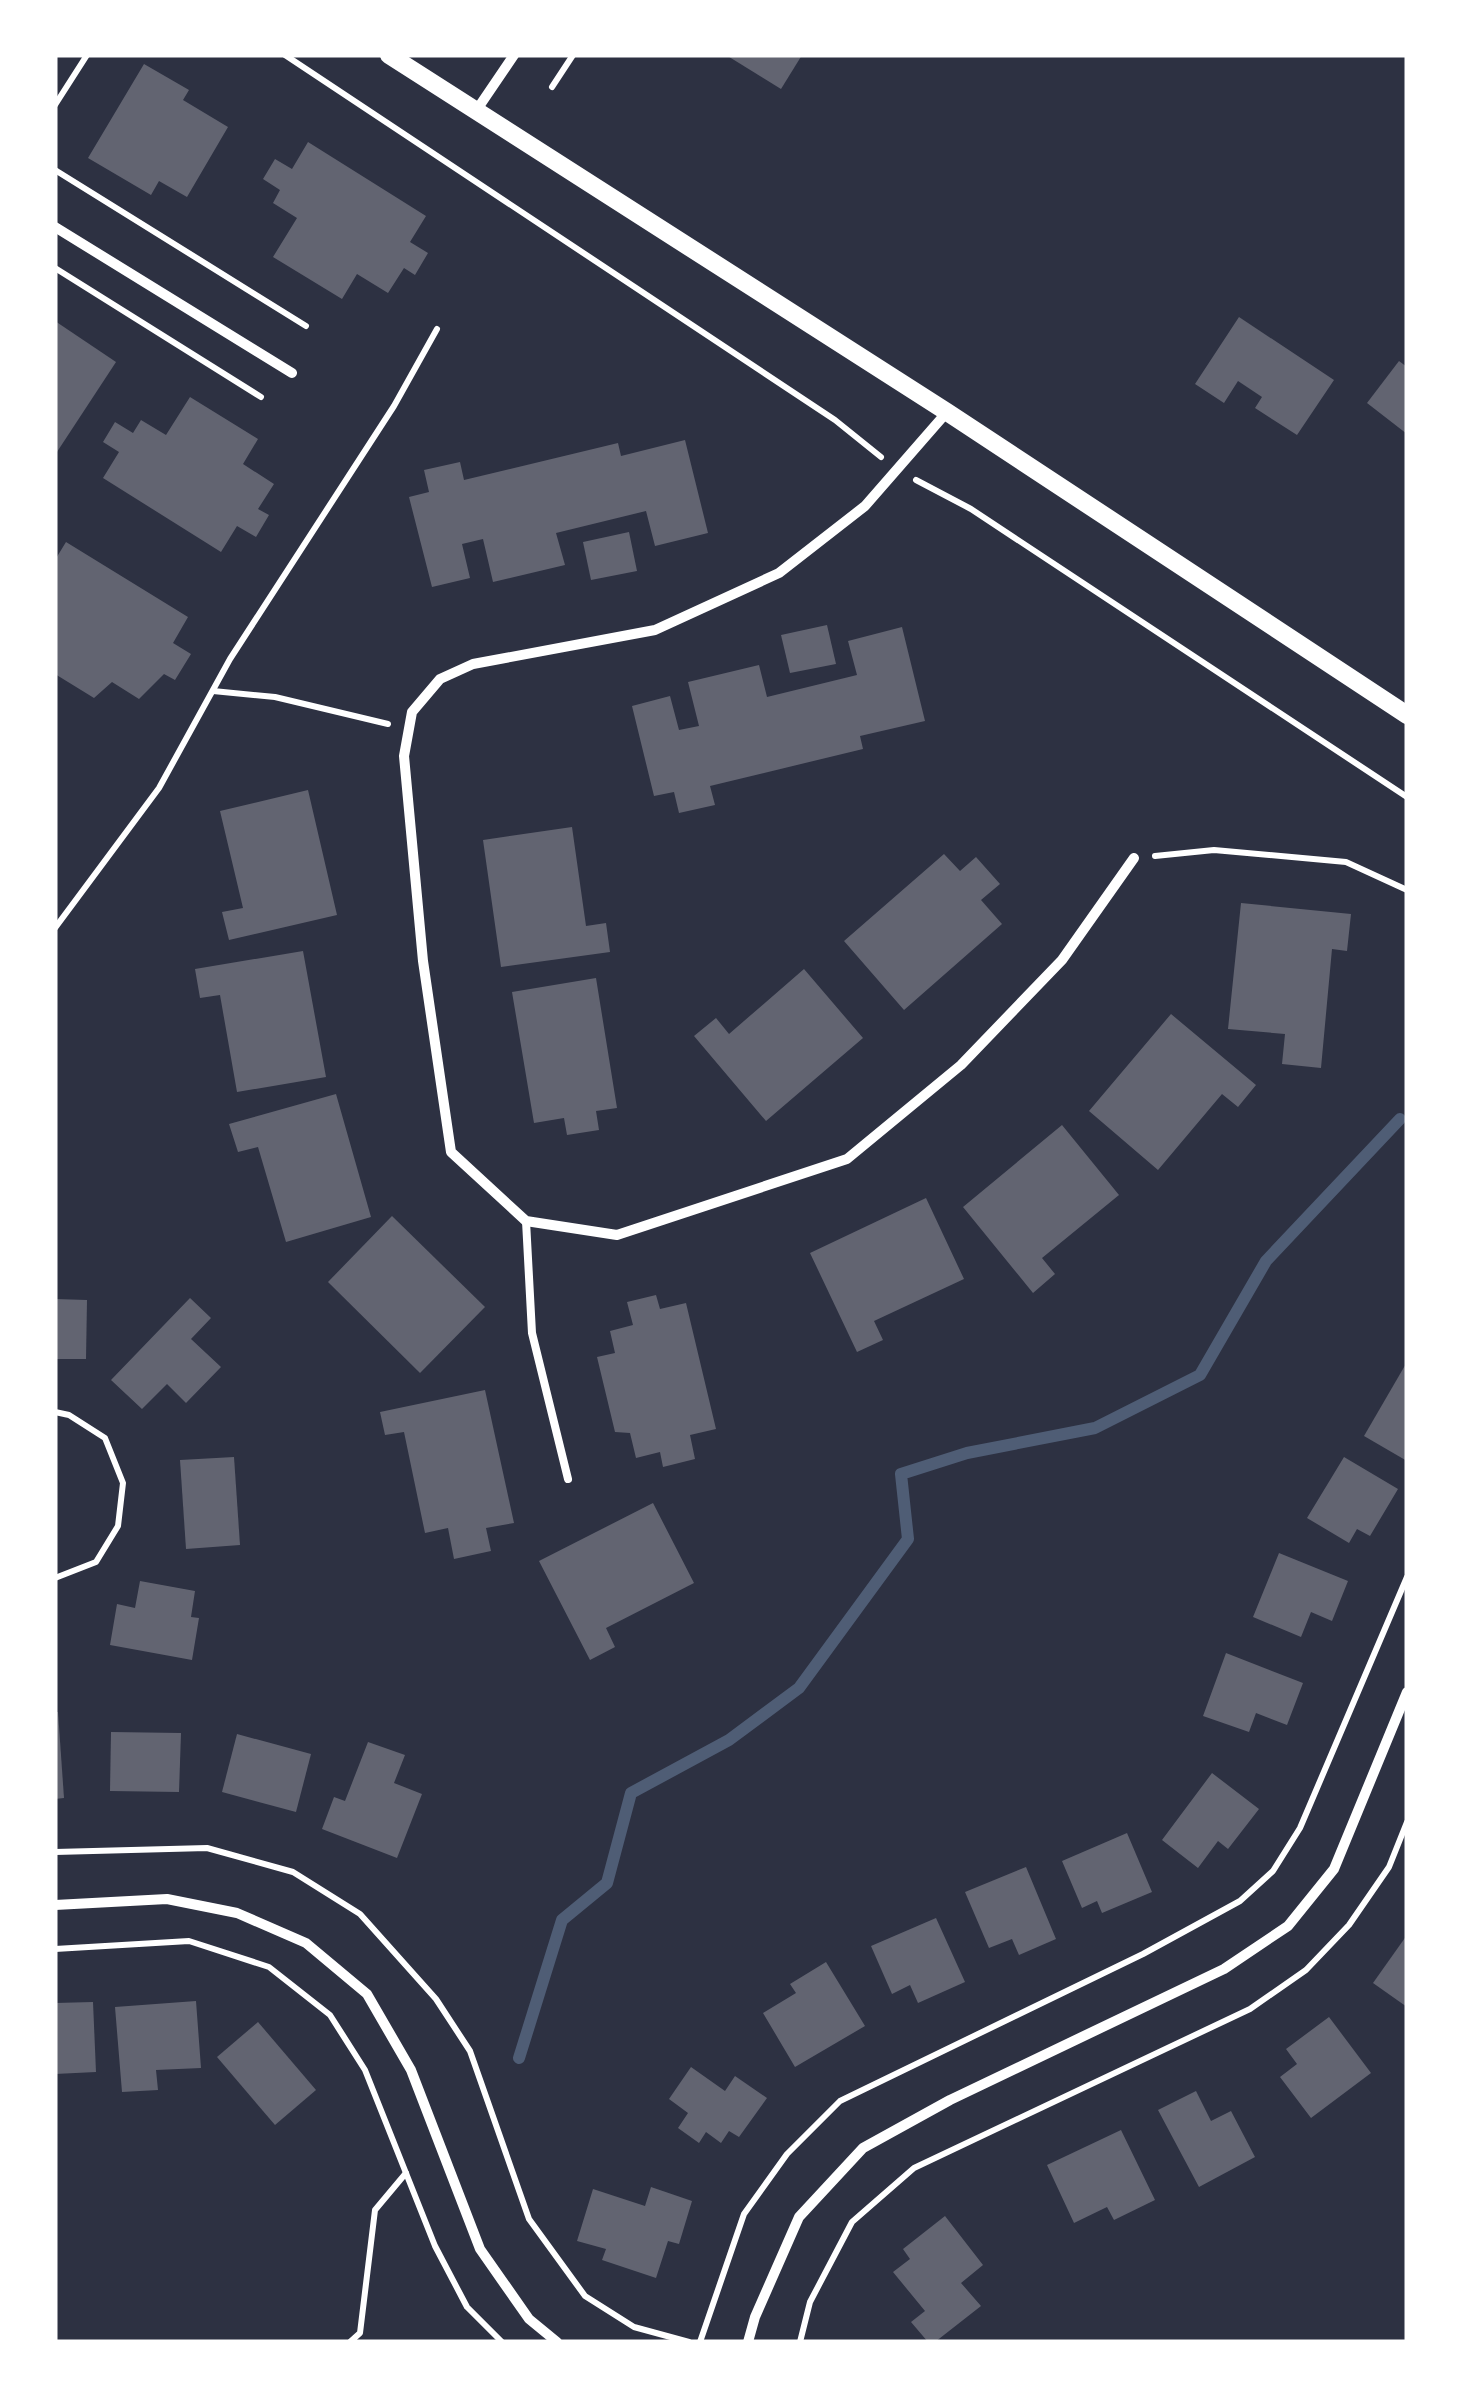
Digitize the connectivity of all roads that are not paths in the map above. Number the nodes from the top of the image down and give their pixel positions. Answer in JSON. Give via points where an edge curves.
{"nodes":[{"id":1,"x":388,"y":55,"type":"edge"},
{"id":2,"x":514,"y":55,"type":"edge"},
{"id":3,"x":476,"y":112,"type":"junction"},
{"id":4,"x":55,"y":227,"type":"edge"},
{"id":5,"x":292,"y":374,"type":"dead end"},
{"id":6,"x":946,"y":412,"type":"junction"},
{"id":7,"x":1407,"y":716,"type":"edge"},
{"id":8,"x":1134,"y":858,"type":"road end"},
{"id":9,"x":526,"y":1221,"type":"junction"},
{"id":10,"x":568,"y":1479,"type":"dead end"},
{"id":11,"x":1407,"y":1692,"type":"edge"},
{"id":12,"x":55,"y":1905,"type":"edge"},
{"id":13,"x":557,"y":2342,"type":"edge"},
{"id":14,"x":748,"y":2342,"type":"edge"}],
"edges":[{"from":1,"to":3,"type":"street"},
{"from":2,"to":3,"type":"street"},
{"from":3,"to":6,"type":"street"},
{"from":4,"to":5,"type":"street"},
{"from":6,"to":7,"type":"street"},
{"from":6,"to":9,"type":"street","via":[[866,506],[780,573],[655,630],[474,664],[440,680],[412,712],[404,756],[423,961],[451,1152]]},
{"from":8,"to":9,"type":"street","via":[[1062,960],[962,1065],[847,1159],[617,1235]]},
{"from":9,"to":10,"type":"lane","via":[[532,1332]]},
{"from":11,"to":14,"type":"street","via":[[1334,1868],[1288,1926],[1224,1969],[863,2148],[799,2217]]},
{"from":12,"to":13,"type":"street","via":[[167,1899],[237,1913],[306,1944],[367,1994],[411,2070],[480,2249],[529,2319]]}]}
